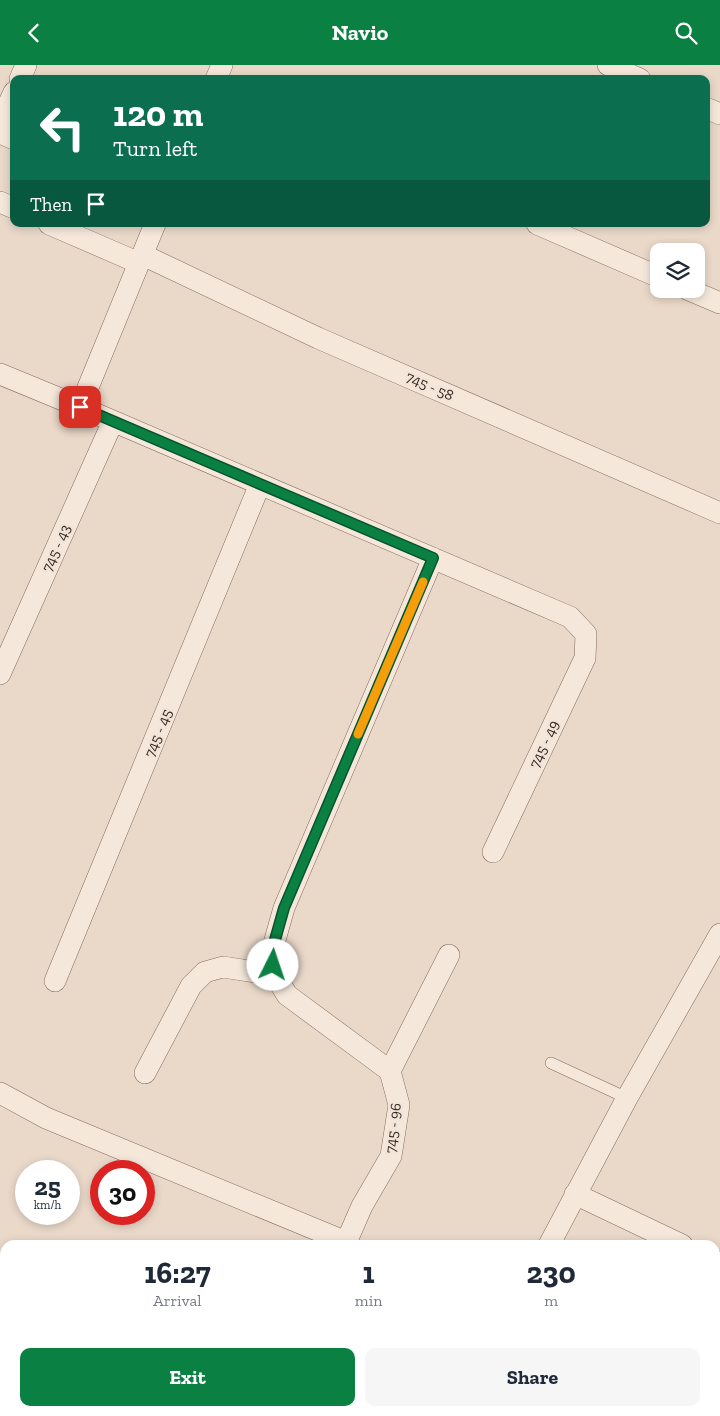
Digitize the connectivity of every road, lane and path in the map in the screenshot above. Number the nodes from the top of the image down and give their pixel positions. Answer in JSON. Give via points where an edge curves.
{"nodes":[{"id":1,"x":608,"y":65,"type":"edge"},
{"id":2,"x":631,"y":75,"type":"edge"},
{"id":3,"x":10,"y":102,"type":"edge"},
{"id":4,"x":0,"y":123,"type":"edge"},
{"id":5,"x":57,"y":227,"type":"edge"},
{"id":6,"x":154,"y":227,"type":"edge"},
{"id":7,"x":544,"y":227,"type":"edge"},
{"id":8,"x":141,"y":259,"type":"junction"},
{"id":9,"x":650,"y":273,"type":"edge"},
{"id":10,"x":705,"y":297,"type":"edge"},
{"id":11,"x":720,"y":303,"type":"edge"},
{"id":12,"x":0,"y":375,"type":"edge"},
{"id":13,"x":80,"y":407,"type":"junction"},
{"id":14,"x":113,"y":421,"type":"junction"},
{"id":15,"x":260,"y":484,"type":"junction"},
{"id":16,"x":720,"y":513,"type":"edge"},
{"id":17,"x":433,"y":558,"type":"junction"},
{"id":18,"x":0,"y":675,"type":"edge"},
{"id":19,"x":494,"y":852,"type":"dead end"},
{"id":20,"x":720,"y":933,"type":"edge"},
{"id":21,"x":449,"y":955,"type":"dead end"},
{"id":22,"x":713,"y":965,"type":"edge"},
{"id":23,"x":275,"y":975,"type":"junction"},
{"id":24,"x":55,"y":981,"type":"dead end"},
{"id":25,"x":551,"y":1063,"type":"dead end"},
{"id":26,"x":390,"y":1071,"type":"junction"},
{"id":27,"x":145,"y":1073,"type":"dead end"},
{"id":28,"x":0,"y":1093,"type":"edge"},
{"id":29,"x":627,"y":1098,"type":"junction"},
{"id":30,"x":575,"y":1194,"type":"junction"},
{"id":31,"x":338,"y":1240,"type":"edge"},
{"id":32,"x":346,"y":1240,"type":"edge"},
{"id":33,"x":552,"y":1240,"type":"edge"},
{"id":34,"x":672,"y":1240,"type":"edge"}],
"edges":[{"from":1,"to":2,"type":"street"},
{"from":3,"to":4,"type":"street"},
{"from":5,"to":8,"type":"street","name":"745 - 58"},
{"from":6,"to":8,"type":"street"},
{"from":7,"to":9,"type":"street"},
{"from":8,"to":13,"type":"street"},
{"from":8,"to":16,"type":"street","name":"745 - 58"},
{"from":10,"to":11,"type":"street"},
{"from":12,"to":13,"type":"street"},
{"from":13,"to":14,"type":"street"},
{"from":14,"to":15,"type":"street"},
{"from":14,"to":18,"type":"street","name":"745 - 43"},
{"from":15,"to":17,"type":"street"},
{"from":15,"to":24,"type":"street","name":"745 - 45"},
{"from":17,"to":19,"type":"street","name":"745 - 49","via":[[570,617],[586,635],[585,658]]},
{"from":17,"to":23,"type":"street","via":[[284,908],[271,954]]},
{"from":20,"to":22,"type":"street"},
{"from":21,"to":26,"type":"street"},
{"from":22,"to":29,"type":"street"},
{"from":23,"to":26,"type":"street","via":[[287,995]]},
{"from":23,"to":27,"type":"street","via":[[223,967],[205,972],[191,987]]},
{"from":25,"to":29,"type":"lane"},
{"from":26,"to":32,"type":"street","name":"745 - 96","via":[[399,1105],[391,1156]]},
{"from":28,"to":31,"type":"street","via":[[46,1118]]},
{"from":29,"to":30,"type":"street"},
{"from":30,"to":33,"type":"street"},
{"from":30,"to":34,"type":"street"}]}
